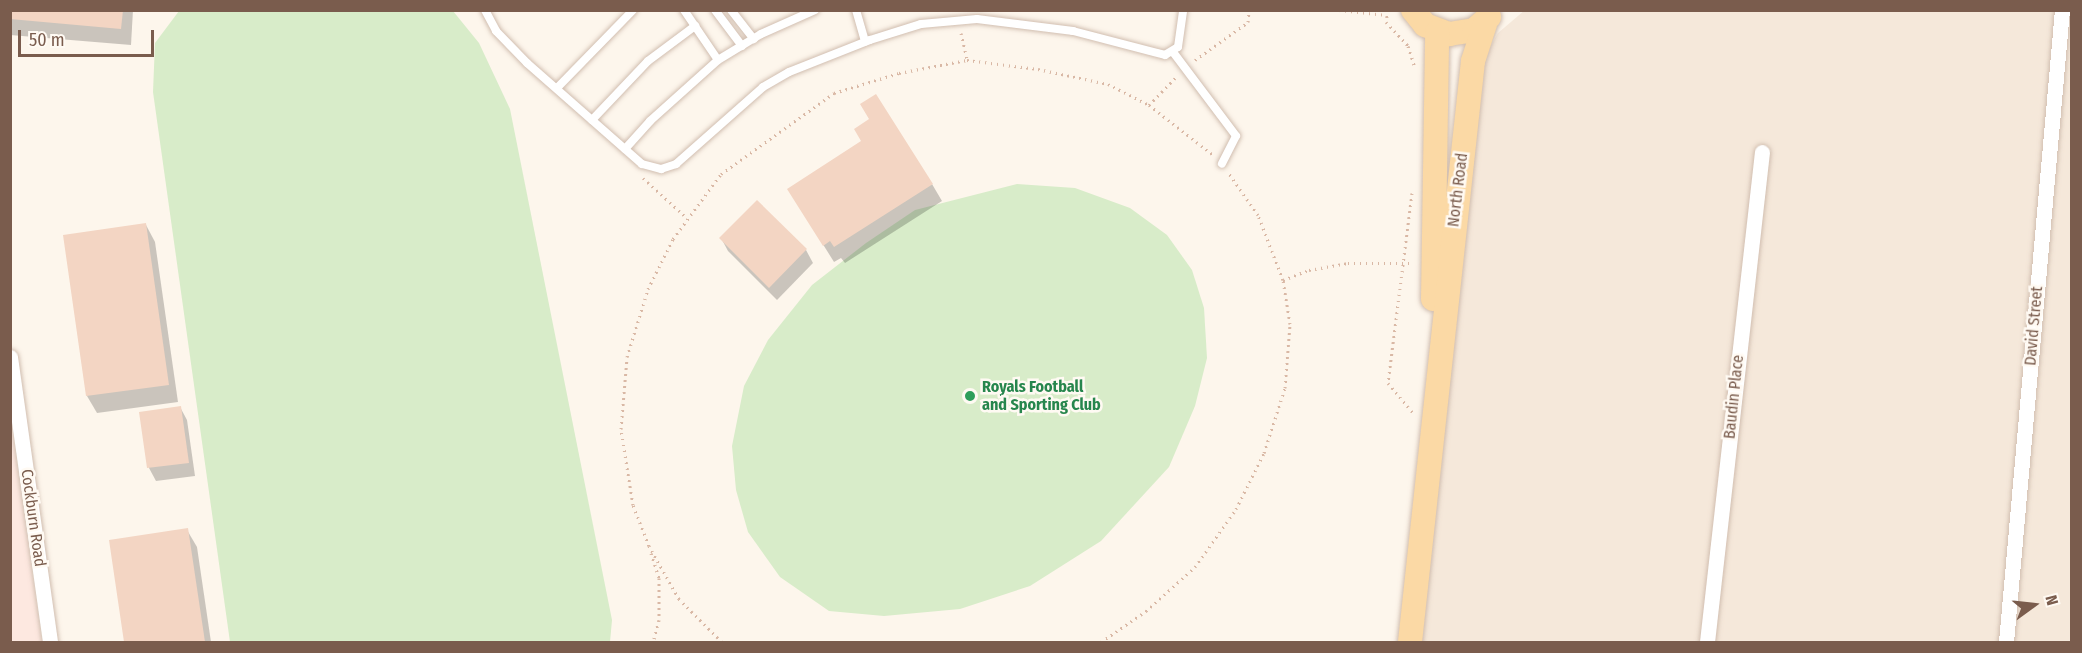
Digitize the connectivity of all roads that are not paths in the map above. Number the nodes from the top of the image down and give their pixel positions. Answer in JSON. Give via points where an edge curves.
{"nodes":[{"id":1,"x":484,"y":10,"type":"edge"},
{"id":2,"x":633,"y":10,"type":"edge"},
{"id":3,"x":684,"y":10,"type":"edge"},
{"id":4,"x":715,"y":10,"type":"edge"},
{"id":5,"x":731,"y":10,"type":"edge"},
{"id":6,"x":815,"y":10,"type":"edge"},
{"id":7,"x":856,"y":10,"type":"edge"},
{"id":8,"x":1183,"y":10,"type":"edge"},
{"id":9,"x":1413,"y":10,"type":"edge"},
{"id":10,"x":2062,"y":10,"type":"edge"},
{"id":11,"x":1489,"y":17,"type":"edge"},
{"id":12,"x":695,"y":27,"type":"junction"},
{"id":13,"x":1437,"y":32,"type":"junction"},
{"id":14,"x":754,"y":39,"type":"junction"},
{"id":15,"x":865,"y":42,"type":"junction"},
{"id":16,"x":741,"y":46,"type":"junction"},
{"id":17,"x":1173,"y":52,"type":"junction"},
{"id":18,"x":718,"y":60,"type":"junction"},
{"id":19,"x":556,"y":88,"type":"junction"},
{"id":20,"x":592,"y":120,"type":"junction"},
{"id":21,"x":625,"y":149,"type":"junction"},
{"id":22,"x":1762,"y":152,"type":"dead end"},
{"id":23,"x":1222,"y":164,"type":"road end"},
{"id":24,"x":10,"y":357,"type":"edge"},
{"id":25,"x":1438,"y":358,"type":"junction"},
{"id":26,"x":50,"y":642,"type":"edge"},
{"id":27,"x":1410,"y":642,"type":"edge"},
{"id":28,"x":1707,"y":642,"type":"edge"},
{"id":29,"x":2006,"y":642,"type":"edge"}],
"edges":[{"from":1,"to":19,"type":"lane","via":[[496,31]]},
{"from":2,"to":19,"type":"lane"},
{"from":3,"to":12,"type":"lane"},
{"from":4,"to":16,"type":"lane"},
{"from":5,"to":14,"type":"lane"},
{"from":6,"to":14,"type":"lane"},
{"from":7,"to":15,"type":"lane"},
{"from":8,"to":17,"type":"lane","via":[[1178,47]]},
{"from":9,"to":13,"type":"main road"},
{"from":10,"to":29,"type":"street","name":"David Street"},
{"from":11,"to":13,"type":"main road","via":[[1462,34]]},
{"from":11,"to":25,"type":"main road","name":"North Road","via":[[1473,61]]},
{"from":12,"to":18,"type":"lane"},
{"from":12,"to":20,"type":"lane","via":[[648,61]]},
{"from":13,"to":25,"type":"main road","name":"North Road","via":[[1432,263]]},
{"from":14,"to":16,"type":"lane"},
{"from":15,"to":17,"type":"lane","via":[[921,24],[977,19],[1073,31],[1155,55]]},
{"from":15,"to":21,"type":"lane","via":[[789,72],[763,87],[676,165],[651,168]]},
{"from":16,"to":18,"type":"lane"},
{"from":17,"to":23,"type":"lane","via":[[1236,136]]},
{"from":18,"to":21,"type":"lane"},
{"from":19,"to":20,"type":"lane"},
{"from":20,"to":21,"type":"lane"},
{"from":22,"to":28,"type":"street","name":"Baudin Place"},
{"from":24,"to":26,"type":"street","name":"Cockburn Road"},
{"from":25,"to":27,"type":"main road","name":"North Road"}]}
